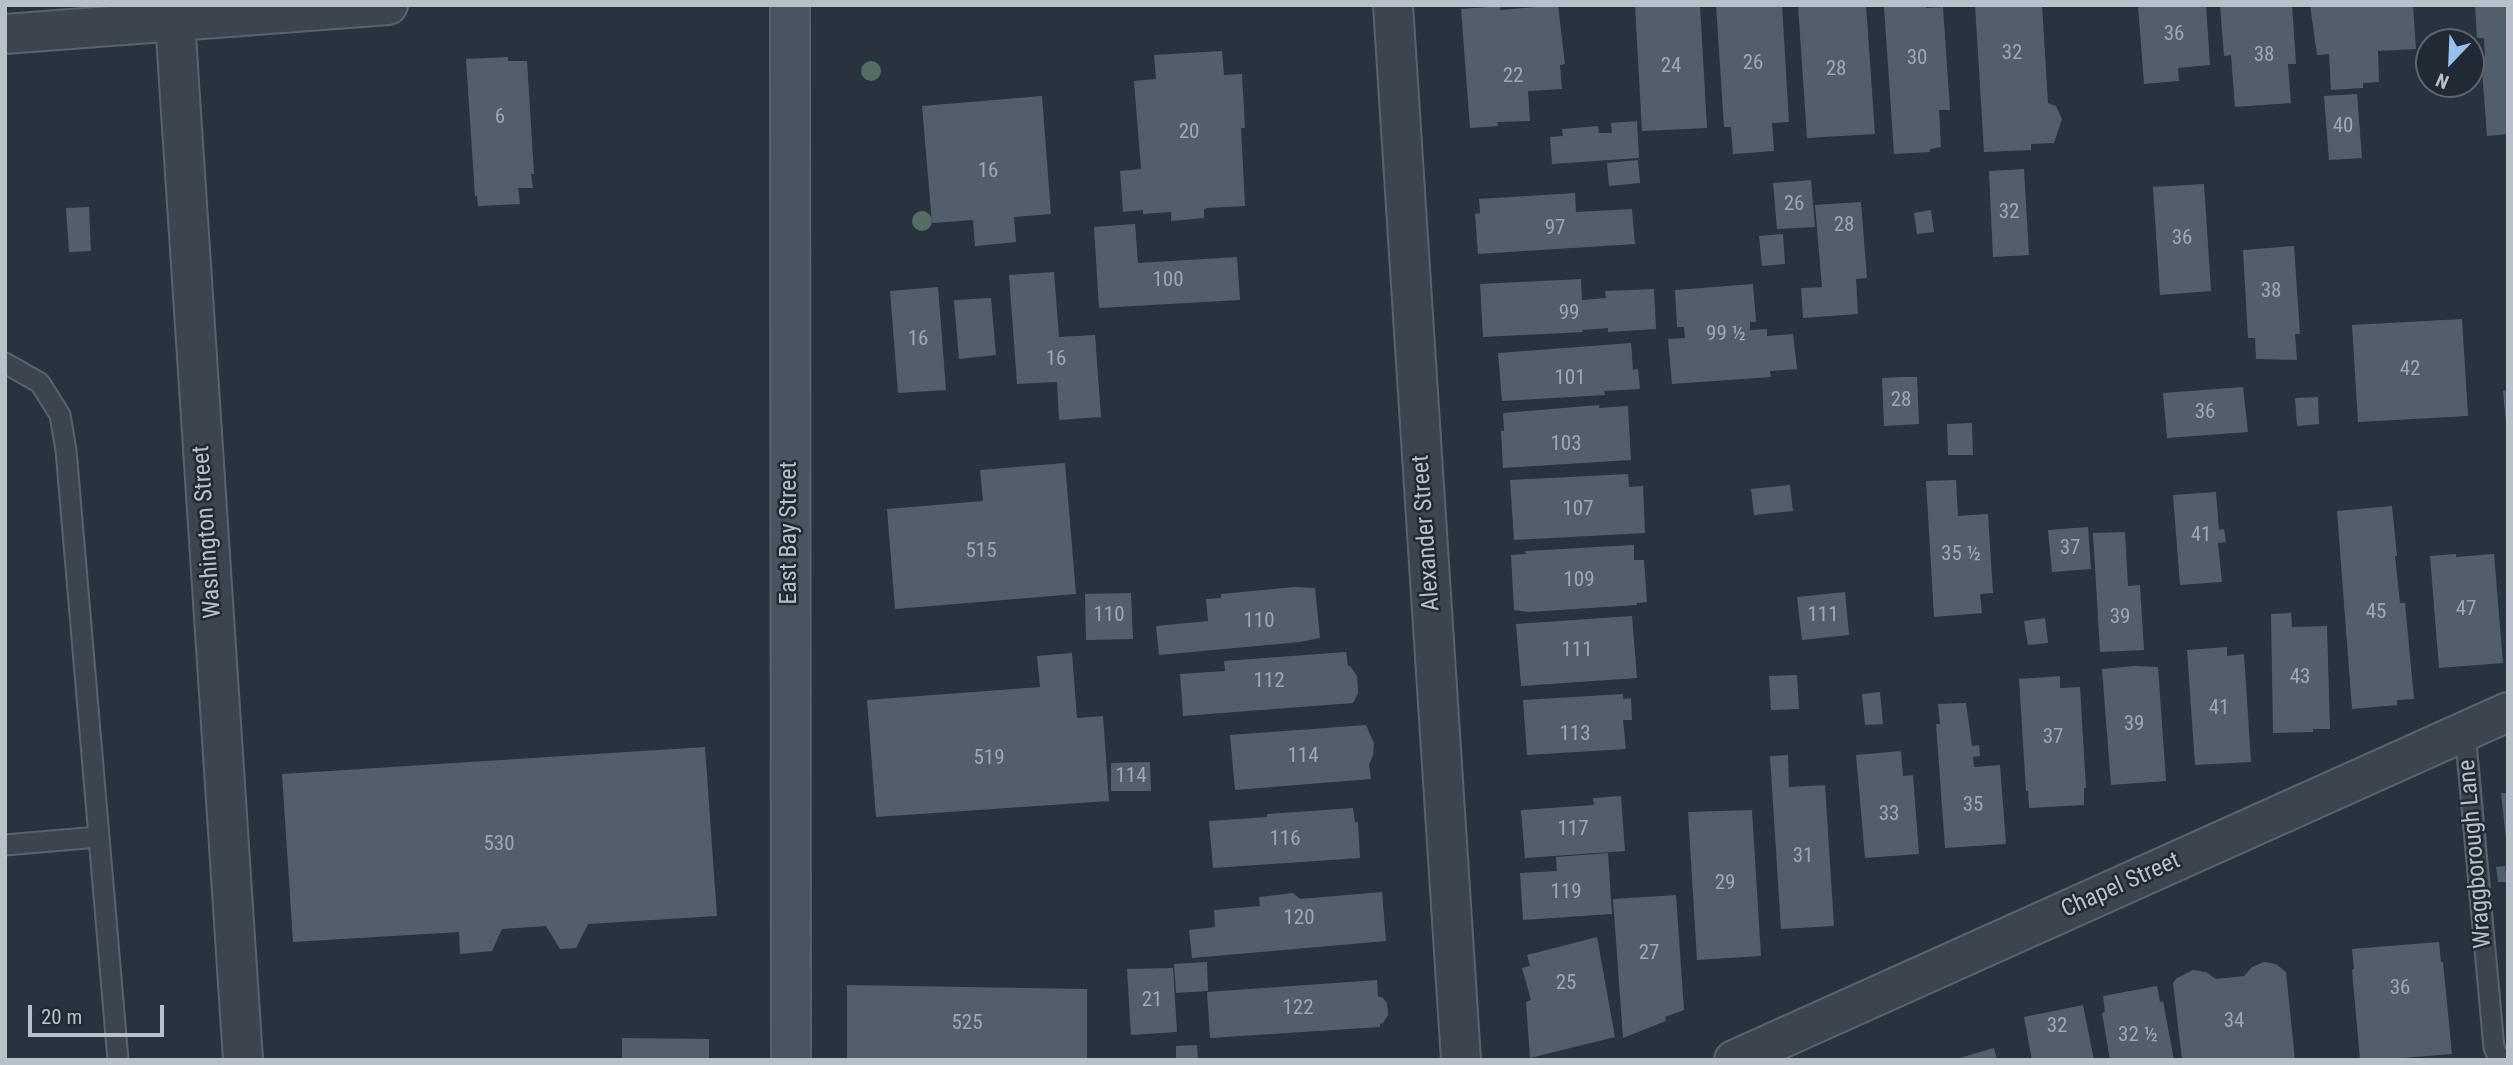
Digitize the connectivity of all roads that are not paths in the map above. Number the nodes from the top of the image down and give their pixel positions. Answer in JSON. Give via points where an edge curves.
{"nodes":[{"id":1,"x":388,"y":5,"type":"edge"},
{"id":2,"x":790,"y":5,"type":"edge"},
{"id":3,"x":1393,"y":5,"type":"edge"},
{"id":4,"x":174,"y":13,"type":"edge"},
{"id":5,"x":5,"y":34,"type":"edge"},
{"id":6,"x":5,"y":363,"type":"edge"},
{"id":7,"x":2508,"y":712,"type":"edge"},
{"id":8,"x":2465,"y":731,"type":"junction"},
{"id":9,"x":98,"y":837,"type":"junction"},
{"id":10,"x":5,"y":845,"type":"edge"},
{"id":11,"x":118,"y":1060,"type":"edge"},
{"id":12,"x":243,"y":1060,"type":"edge"},
{"id":13,"x":791,"y":1060,"type":"edge"},
{"id":14,"x":1461,"y":1060,"type":"edge"},
{"id":15,"x":1734,"y":1060,"type":"edge"},
{"id":16,"x":2500,"y":1060,"type":"edge"}],
"edges":[{"from":1,"to":4,"type":"street"},
{"from":2,"to":13,"type":"main road","name":"East Bay Street"},
{"from":3,"to":14,"type":"street","name":"Alexander Street"},
{"from":4,"to":5,"type":"street"},
{"from":4,"to":12,"type":"street","name":"Washington Street"},
{"from":6,"to":9,"type":"lane","via":[[40,383],[60,415]]},
{"from":7,"to":8,"type":"street","name":"Chapel Street"},
{"from":8,"to":15,"type":"street","name":"Chapel Street"},
{"from":8,"to":16,"type":"lane","name":"Wraggborough Lane","via":[[2494,1048]]},
{"from":9,"to":10,"type":"lane"},
{"from":9,"to":11,"type":"lane"}]}
